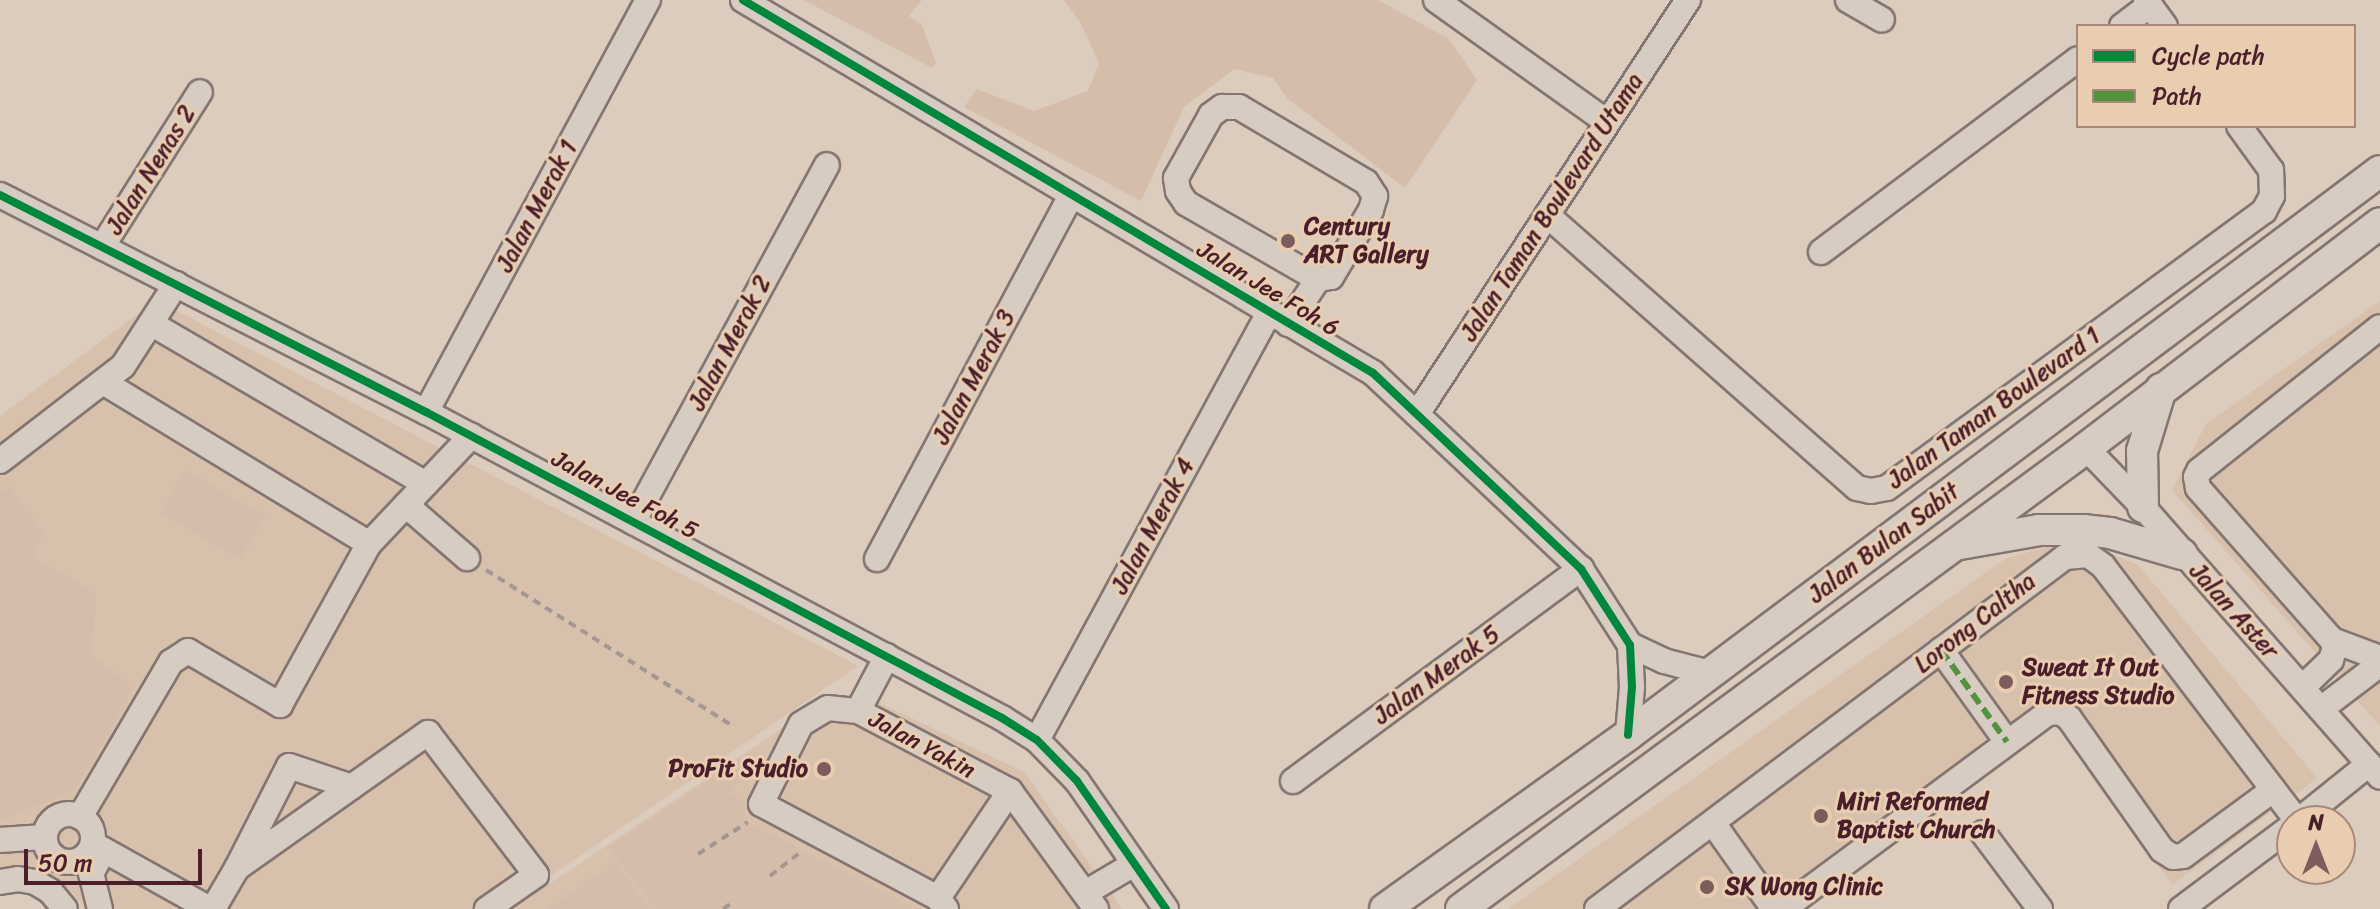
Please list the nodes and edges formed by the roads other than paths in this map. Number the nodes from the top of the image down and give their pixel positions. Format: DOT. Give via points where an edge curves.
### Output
graph roads {
  1 [pos="648,0"];
  2 [pos="743,0"];
  3 [pos="1436,0"];
  4 [pos="1688,0"];
  5 [pos="1848,0"];
  6 [pos="2148,2"];
  7 [pos="1882,20"];
  8 [pos="2124,24"];
  9 [pos="2164,24"];
  10 [pos="2076,61"];
  11 [pos="200,92"];
  12 [pos="1607,122"];
  13 [pos="2240,128"];
  14 [pos="827,165"];
  15 [pos="2380,171"];
  16 [pos="0,195"];
  17 [pos="1071,195"];
  18 [pos="1547,215"];
  19 [pos="2377,229"];
  20 [pos="102,247"];
  21 [pos="1821,252"];
  22 [pos="1318,279"];
  23 [pos="176,284"];
  24 [pos="1278,318"];
  25 [pos="152,324"];
  26 [pos="2380,327"];
  27 [pos="2124,365"];
  28 [pos="103,382"];
  29 [pos="2161,389"];
  30 [pos="426,412"];
  31 [pos="1417,414"];
  32 [pos="471,436"];
  33 [pos="2086,448"];
  34 [pos="0,461"];
  35 [pos="1979,472"];
  36 [pos="426,484"];
  37 [pos="406,505"];
  38 [pos="2143,507"];
  39 [pos="633,522"];
  40 [pos="369,544"];
  41 [pos="1951,546"];
  42 [pos="2182,554"];
  43 [pos="467,558"];
  44 [pos="877,559"];
  45 [pos="1581,569"];
  46 [pos="2332,640"];
  47 [pos="1630,645"];
  48 [pos="1941,650"];
  49 [pos="887,656"];
  50 [pos="2380,661"];
  51 [pos="1710,673"];
  52 [pos="2303,687"];
  53 [pos="2321,709"];
  54 [pos="858,711"];
  55 [pos="1628,735"];
  56 [pos="1037,740"];
  57 [pos="2007,742"];
  58 [pos="2374,770"];
  59 [pos="1293,781"];
  60 [pos="352,787"];
  61 [pos="2273,790"];
  62 [pos="1010,791"];
  63 [pos="2285,805"];
  64 [pos="2321,805"];
  65 [pos="80,817"];
  66 [pos="1713,823"];
  67 [pos="1983,833"];
  68 [pos="44,837"];
  69 [pos="2276,838"];
  70 [pos="0,840"];
  71 [pos="91,857"];
  72 [pos="1134,864"];
  73 [pos="237,868"];
  74 [pos="0,882"];
  75 [pos="1091,901"];
  76 [pos="942,904"];
  77 [pos="1465,908"];
  78 [pos="65,909"];
  79 [pos="100,909"];
  80 [pos="212,909"];
  81 [pos="487,909"];
  82 [pos="1166,909"];
  83 [pos="1385,909"];
  84 [pos="1597,909"];
  85 [pos="1774,909"];
  86 [pos="1783,909"];
  87 [pos="2040,909"];
  88 [pos="2181,909"];
  1 -- 30 [label="street, Jalan Merak 1"];
  2 -- 17 [label="street, Jalan Jee Foh 6"];
  3 -- 12 [label="street"];
  4 -- 12 [label="street, Jalan Taman Boulevard Utama"];
  5 -- 7 [label="street"];
  6 -- 8 [label="street"];
  6 -- 9 [label="street"];
  10 -- 21 [label="street"];
  11 -- 20 [label="street, Jalan Nenas 2"];
  12 -- 18 [label="street, Jalan Taman Boulevard Utama"];
  13 -- 18 [label="street, Jalan Taman Boulevard 1" via="2271,170 2272,196 2264,211 1887,488 1871,491 1857,488"];
  14 -- 39 [label="street, Jalan Merak 2"];
  15 -- 27 [label="main road, Jalan Bulan Sabit"];
  16 -- 20 [label="street, Jalan Jee Foh 5"];
  17 -- 24 [label="street, Jalan Jee Foh 6"];
  17 -- 44 [label="street, Jalan Merak 3"];
  18 -- 31 [label="street, Jalan Taman Boulevard Utama"];
  19 -- 29 [label="main road, Jalan Bulan Sabit"];
  20 -- 23 [label="street, Jalan Jee Foh 5"];
  22 -- 22 [label="street, Jalan Merak 4" via="1186,203 1178,191 1176,178 1211,115 1222,107 1239,107 1366,182 1375,196 1339,268 1331,277"];
  22 -- 24 [label="street, Jalan Merak 4"];
  23 -- 25 [label="street"];
  23 -- 30 [label="street, Jalan Jee Foh 5"];
  24 -- 31 [label="street, Jalan Jee Foh 6" via="1373,373"];
  24 -- 56 [label="street, Jalan Merak 4"];
  25 -- 28 [label="street" via="123,366"];
  25 -- 36 [label="street"];
  26 -- 46 [label="street" via="2196,477 2198,488"];
  27 -- 33 [label="main road"];
  27 -- 35 [label="main road, Jalan Bulan Sabit"];
  28 -- 34 [label="street"];
  28 -- 40 [label="street"];
  29 -- 33 [label="main road, Jalan Bulan Sabit"];
  29 -- 38 [label="main road" via="2142,451"];
  30 -- 32 [label="street, Jalan Jee Foh 5"];
  31 -- 45 [label="street, Jalan Jee Foh 6"];
  32 -- 36 [label="street"];
  32 -- 39 [label="street, Jalan Jee Foh 5"];
  33 -- 35 [label="main road" via="2011,460"];
  33 -- 38 [label="street, Jalan Aster"];
  33 -- 41 [label="main road, Jalan Bulan Sabit"];
  35 -- 51 [label="main road, Jalan Bulan Sabit"];
  36 -- 37 [label="street"];
  37 -- 40 [label="street"];
  37 -- 43 [label="street"];
  38 -- 42 [label="street, Jalan Aster"];
  39 -- 49 [label="street, Jalan Jee Foh 5"];
  40 -- 65 [label="street" via="280,705 188,651 171,662"];
  41 -- 42 [label="main road" via="2039,530 2083,530"];
  41 -- 77 [label="main road, Jalan Bulan Sabit"];
  42 -- 52 [label="street, Jalan Aster"];
  45 -- 47 [label="street, Jalan Jee Foh 6"];
  45 -- 59 [label="street, Jalan Merak 5"];
  46 -- 50 [label="street"];
  46 -- 52 [label="street" via="2331,660"];
  47 -- 51 [label="street"];
  47 -- 55 [label="street"];
  48 -- 57 [label="street"];
  48 -- 61 [label="street, Lorong Caltha" via="2052,564 2088,555 2103,566"];
  48 -- 66 [label="street, Lorong Caltha"];
  49 -- 54 [label="street"];
  49 -- 56 [label="street, Jalan Jee Foh 5"];
  50 -- 53 [label="street"];
  51 -- 55 [label="main road, Jalan Bulan Sabit"];
  52 -- 53 [label="street, Jalan Aster"];
  53 -- 58 [label="street, Jalan Aster"];
  54 -- 62 [label="street, Jalan Yakin"];
  54 -- 76 [label="street, Jalan Yakin" via="828,708 801,724 761,804"];
  55 -- 83 [label="main road, Jalan Bulan Sabit"];
  56 -- 72 [label="street, Jalan Jee Foh 5" via="1077,781"];
  57 -- 61 [label="street" via="2048,713 2069,718 2162,850 2173,857 2183,856"];
  57 -- 86 [label="street"];
  58 -- 64 [label="street"];
  60 -- 73 [label="street"];
  60 -- 73 [label="street" via="289,766"];
  60 -- 81 [label="street" via="428,733 536,875"];
  61 -- 63 [label="street, Lorong Caltha"];
  62 -- 75 [label="street, Jalan Yakin"];
  62 -- 76 [label="street"];
  65 -- 68 [label="street" via="57,817"];
  65 -- 71 [label="street" via="92,828"];
  66 -- 84 [label="street, Lorong Caltha"];
  66 -- 85 [label="street"];
  67 -- 87 [label="street"];
  68 -- 70 [label="street"];
  68 -- 71 [label="street" via="61,862"];
  69 -- 88 [label="street"];
  71 -- 79 [label="street"];
  71 -- 80 [label="street"];
  72 -- 75 [label="street"];
  72 -- 82 [label="street, Jalan Jee Foh 5"];
  73 -- 80 [label="street"];
  74 -- 78 [label="street" via="35,882"];
}
